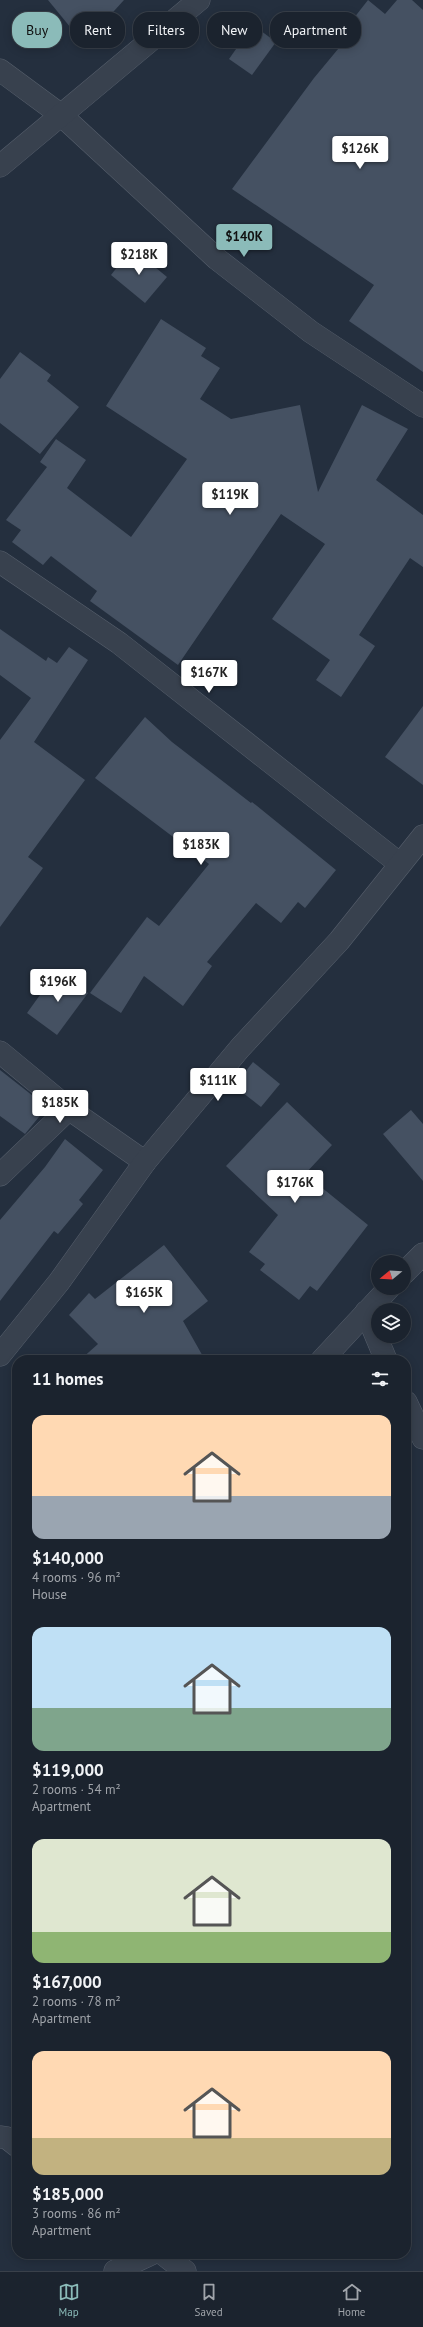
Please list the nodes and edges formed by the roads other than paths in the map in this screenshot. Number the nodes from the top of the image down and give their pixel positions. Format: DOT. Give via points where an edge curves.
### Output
graph roads {
  1 [pos="199,0"];
  2 [pos="0,70"];
  3 [pos="61,115"];
  4 [pos="0,166"];
  5 [pos="423,406"];
  6 [pos="0,562"];
  7 [pos="423,836"];
  8 [pos="400,864"];
  9 [pos="0,1052"];
  10 [pos="69,1109"];
  11 [pos="145,1162"];
  12 [pos="0,1175"];
  13 [pos="423,1254"];
  14 [pos="411,1266"];
  15 [pos="382,1295"];
  16 [pos="366,1312"];
  17 [pos="0,1355"];
  18 [pos="327,1355"];
  19 [pos="384,1355"];
  20 [pos="411,1413"];
  21 [pos="423,1438"];
  22 [pos="0,2137"];
  23 [pos="12,2142"];
  24 [pos="140,2259"];
  25 [pos="169,2259"];
  26 [pos="115,2271"];
  27 [pos="185,2271"];
  1 -- 3 [label="street"];
  2 -- 3 [label="street"];
  3 -- 4 [label="street"];
  3 -- 5 [label="street" via="217,259 311,332"];
  6 -- 8 [label="street" via="119,644"];
  7 -- 8 [label="street"];
  8 -- 11 [label="street" via="339,941 240,1048"];
  9 -- 10 [label="street"];
  10 -- 11 [label="street"];
  10 -- 12 [label="street"];
  11 -- 17 [label="street" via="59,1282"];
  13 -- 14 [label="street"];
  15 -- 16 [label="street"];
  16 -- 18 [label="street"];
  16 -- 19 [label="street"];
  20 -- 21 [label="street"];
  22 -- 23 [label="street"];
  24 -- 26 [label="street"];
  25 -- 27 [label="street"];
}
